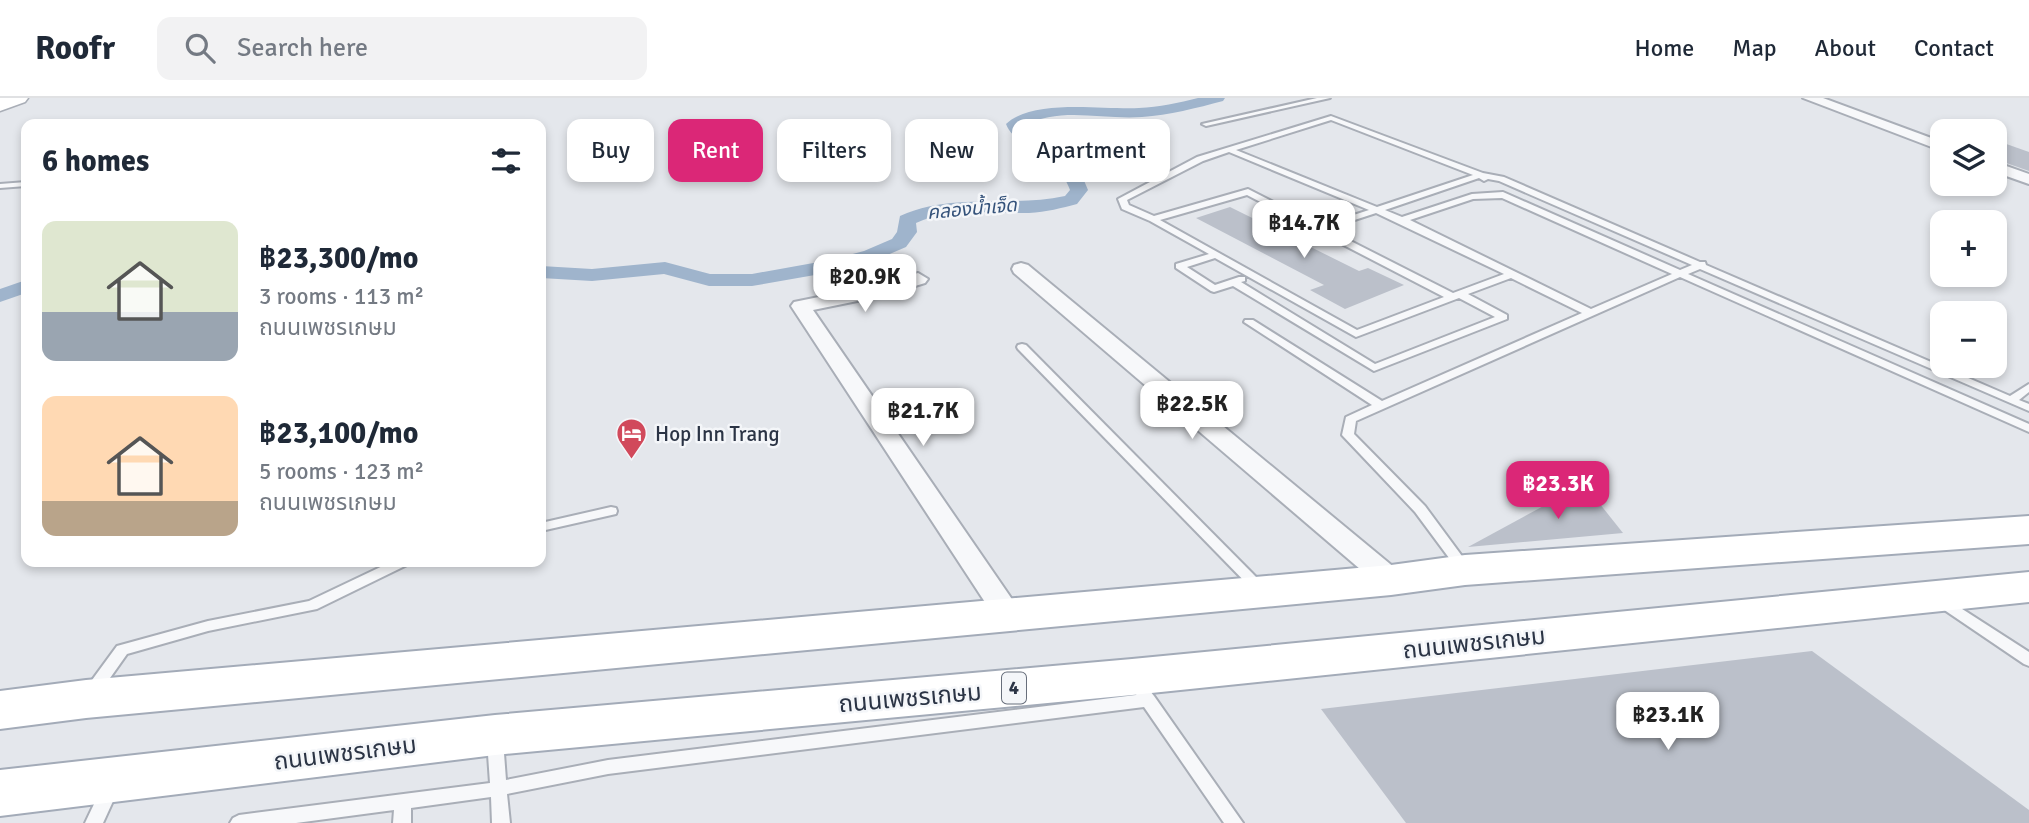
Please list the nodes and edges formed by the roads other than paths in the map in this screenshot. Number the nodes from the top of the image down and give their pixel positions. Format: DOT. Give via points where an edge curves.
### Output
graph roads {
  1 [pos="18,98"];
  2 [pos="1327,98"];
  3 [pos="1810,98"];
  4 [pos="0,105"];
  5 [pos="1317,108"];
  6 [pos="1206,124"];
  7 [pos="1930,143"];
  8 [pos="1227,149"];
  9 [pos="2007,171"];
  10 [pos="1481,175"];
  11 [pos="2029,179"];
  12 [pos="21,184"];
  13 [pos="0,186"];
  14 [pos="1495,195"];
  15 [pos="1377,209"];
  16 [pos="1153,219"];
  17 [pos="1402,220"];
  18 [pos="1319,229"];
  19 [pos="1216,255"];
  20 [pos="1702,264"];
  21 [pos="1021,268"];
  22 [pos="1512,274"];
  23 [pos="1680,274"];
  24 [pos="1252,275"];
  25 [pos="918,279"];
  26 [pos="1234,282"];
  27 [pos="1457,296"];
  28 [pos="1590,313"];
  29 [pos="1249,323"];
  30 [pos="1022,348"];
  31 [pos="2029,387"];
  32 [pos="2011,400"];
  33 [pos="1381,406"];
  34 [pos="2029,408"];
  35 [pos="2029,428"];
  36 [pos="611,511"];
  37 [pos="546,526"];
  38 [pos="2029,530"];
  39 [pos="392,567"];
  40 [pos="1465,570"];
  41 [pos="1391,580"];
  42 [pos="2029,587"];
  43 [pos="1262,591"];
  44 [pos="1936,597"];
  45 [pos="1008,615"];
  46 [pos="2029,660"];
  47 [pos="1140,689"];
  48 [pos="86,699"];
  49 [pos="0,710"];
  50 [pos="495,736"];
  51 [pos="114,780"];
  52 [pos="499,789"];
  53 [pos="0,793"];
  54 [pos="403,803"];
  55 [pos="297,820"];
  56 [pos="94,823"];
  57 [pos="239,823"];
  58 [pos="402,823"];
  59 [pos="501,823"];
  60 [pos="1234,823"];
  1 -- 4 [label="main road"];
  2 -- 5 [label="lane"];
  3 -- 7 [label="street"];
  5 -- 6 [label="lane"];
  5 -- 8 [label="lane"];
  5 -- 10 [label="lane"];
  8 -- 15 [label="lane"];
  8 -- 16 [label="lane" via="1122,199 1125,207"];
  9 -- 11 [label="street"];
  10 -- 14 [label="lane"];
  10 -- 15 [label="lane"];
  10 -- 20 [label="lane" via="1512,182"];
  12 -- 13 [label="lane"];
  14 -- 17 [label="lane" via="1472,197"];
  14 -- 23 [label="lane" via="1517,200"];
  15 -- 17 [label="lane"];
  15 -- 18 [label="lane"];
  16 -- 18 [label="lane" via="1248,192"];
  16 -- 19 [label="lane"];
  17 -- 22 [label="lane"];
  18 -- 27 [label="lane"];
  19 -- 24 [label="lane"];
  19 -- 26 [label="lane" via="1179,267 1214,289"];
  20 -- 23 [label="lane"];
  20 -- 32 [label="lane"];
  21 -- 41 [label="street"];
  22 -- 27 [label="lane"];
  22 -- 28 [label="lane"];
  23 -- 28 [label="lane"];
  23 -- 35 [label="lane"];
  24 -- 26 [label="lane"];
  24 -- 27 [label="lane" via="1356,334"];
  25 -- 45 [label="street" via="801,306"];
  26 -- 27 [label="lane" via="1374,368 1503,317"];
  28 -- 33 [label="lane"];
  29 -- 33 [label="lane"];
  30 -- 43 [label="lane"];
  31 -- 32 [label="lane"];
  32 -- 34 [label="lane"];
  33 -- 40 [label="lane" via="1350,419 1348,435 1420,509"];
  36 -- 37 [label="lane"];
  38 -- 40 [label="main road"];
  39 -- 48 [label="lane" via="312,605 208,626 122,650"];
  40 -- 41 [label="main road"];
  41 -- 43 [label="main road"];
  42 -- 44 [label="main road, ถนนเพชรเกษม / 4"];
  43 -- 45 [label="main road"];
  44 -- 46 [label="lane"];
  44 -- 47 [label="main road, ถนนเพชรเกษม / 4"];
  45 -- 48 [label="main road"];
  47 -- 50 [label="main road, ถนนเพชรเกษม / 4"];
  47 -- 52 [label="lane" via="608,767"];
  47 -- 60 [label="lane"];
  48 -- 49 [label="main road"];
  50 -- 51 [label="main road, ถนนเพชรเกษม / 4"];
  50 -- 52 [label="lane"];
  51 -- 53 [label="main road, ถนนเพชรเกษม / 4"];
  51 -- 56 [label="lane"];
  52 -- 54 [label="lane"];
  52 -- 59 [label="lane"];
  54 -- 55 [label="lane"];
  54 -- 58 [label="lane"];
  55 -- 57 [label="lane"];
}
